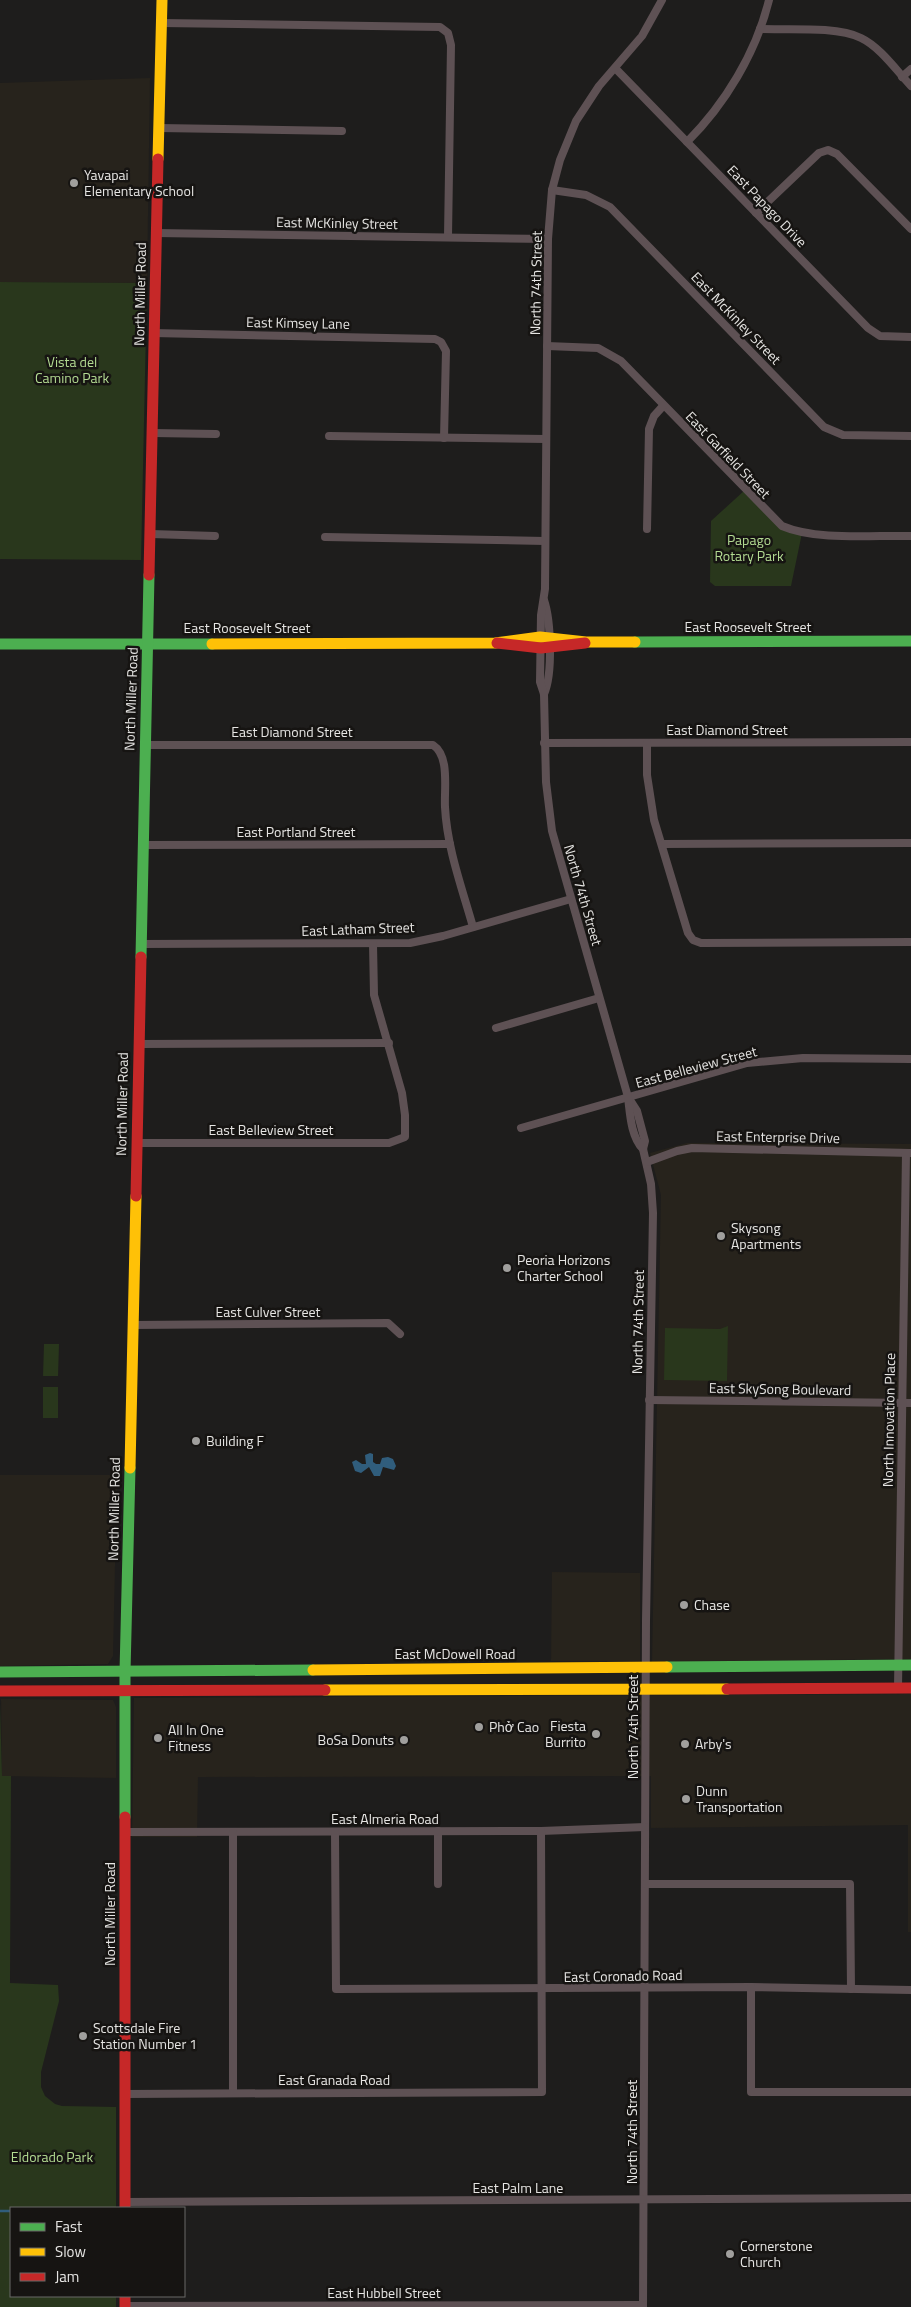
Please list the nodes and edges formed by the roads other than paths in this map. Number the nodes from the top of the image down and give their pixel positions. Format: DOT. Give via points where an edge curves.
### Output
graph roads {
  1 [pos="162,0"];
  2 [pos="662,0"];
  3 [pos="769,0"];
  4 [pos="161,23"];
  5 [pos="760,29"];
  6 [pos="616,69"];
  7 [pos="911,69"];
  8 [pos="902,77"];
  9 [pos="911,86"];
  10 [pos="159,128"];
  11 [pos="342,131"];
  12 [pos="687,142"];
  13 [pos="552,190"];
  14 [pos="756,213"];
  15 [pos="911,230"];
  16 [pos="156,233"];
  17 [pos="448,236"];
  18 [pos="548,239"];
  19 [pos="154,333"];
  20 [pos="911,337"];
  21 [pos="547,346"];
  22 [pos="663,406"];
  23 [pos="153,433"];
  24 [pos="216,434"];
  25 [pos="328,436"];
  26 [pos="911,436"];
  27 [pos="444,438"];
  28 [pos="546,439"];
  29 [pos="647,529"];
  30 [pos="151,534"];
  31 [pos="215,536"];
  32 [pos="911,536"];
  33 [pos="325,537"];
  34 [pos="545,541"];
  35 [pos="911,641"];
  36 [pos="148,643"];
  37 [pos="545,643"];
  38 [pos="0,644"];
  39 [pos="911,742"];
  40 [pos="544,743"];
  41 [pos="647,743"];
  42 [pos="145,745"];
  43 [pos="911,843"];
  44 [pos="450,844"];
  45 [pos="662,844"];
  46 [pos="143,845"];
  47 [pos="571,899"];
  48 [pos="473,927"];
  49 [pos="911,942"];
  50 [pos="140,944"];
  51 [pos="373,944"];
  52 [pos="599,998"];
  53 [pos="496,1028"];
  54 [pos="389,1043"];
  55 [pos="139,1044"];
  56 [pos="911,1059"];
  57 [pos="628,1098"];
  58 [pos="521,1128"];
  59 [pos="137,1143"];
  60 [pos="908,1153"];
  61 [pos="647,1162"];
  62 [pos="133,1325"];
  63 [pos="400,1334"];
  64 [pos="649,1400"];
  65 [pos="902,1403"];
  66 [pos="911,1403"];
  67 [pos="898,1665"];
  68 [pos="911,1665"];
  69 [pos="646,1667"];
  70 [pos="0,1672"];
  71 [pos="126,1672"];
  72 [pos="646,1688"];
  73 [pos="898,1688"];
  74 [pos="911,1688"];
  75 [pos="0,1691"];
  76 [pos="125,1691"];
  77 [pos="645,1827"];
  78 [pos="541,1831"];
  79 [pos="125,1832"];
  80 [pos="335,1832"];
  81 [pos="438,1832"];
  82 [pos="233,1833"];
  83 [pos="438,1884"];
  84 [pos="645,1884"];
  85 [pos="751,1987"];
  86 [pos="645,1988"];
  87 [pos="851,1989"];
  88 [pos="541,1990"];
  89 [pos="911,1990"];
  90 [pos="911,2092"];
  91 [pos="233,2093"];
  92 [pos="125,2094"];
  93 [pos="911,2198"];
  94 [pos="645,2201"];
  95 [pos="125,2205"];
  96 [pos="125,2303"];
  97 [pos="643,2306"];
  1 -- 4 [label="street, North Miller Road"];
  2 -- 6 [label="street, North 74th Street" via="642,36"];
  3 -- 5 [label="street"];
  4 -- 10 [label="street, North Miller Road"];
  4 -- 17 [label="street" via="440,27 448,33 452,45"];
  5 -- 8 [label="street" via="845,32 862,38"];
  5 -- 12 [label="street" via="721,102"];
  6 -- 12 [label="street, East Papago Drive"];
  6 -- 13 [label="street, North 74th Street" via="595,91 576,121"];
  7 -- 8 [label="street"];
  8 -- 9 [label="street"];
  10 -- 11 [label="street"];
  10 -- 16 [label="street, North Miller Road"];
  12 -- 14 [label="street, East Papago Drive"];
  13 -- 18 [label="street, North 74th Street"];
  13 -- 26 [label="street, East McKinley Street" via="586,195 610,207 824,427 843,435"];
  14 -- 15 [label="street" via="819,153 828,150 837,154"];
  14 -- 20 [label="street, East Papago Drive" via="868,328 880,336"];
  16 -- 17 [label="street, East McKinley Street"];
  16 -- 19 [label="street, North Miller Road"];
  17 -- 18 [label="street, East McKinley Street"];
  18 -- 21 [label="street, North 74th Street"];
  19 -- 23 [label="street, North Miller Road"];
  19 -- 27 [label="street, East Kimsey Lane" via="428,337 441,342 446,351"];
  21 -- 22 [label="street, East Garfield Street" via="598,348 610,354 621,361"];
  21 -- 28 [label="street, North 74th Street"];
  22 -- 29 [label="street" via="649,429"];
  22 -- 32 [label="street, East Garfield Street" via="782,526 799,533 817,535"];
  23 -- 24 [label="street"];
  23 -- 30 [label="street, North Miller Road"];
  25 -- 27 [label="street"];
  27 -- 28 [label="street"];
  28 -- 34 [label="street, North 74th Street"];
  30 -- 31 [label="street"];
  30 -- 36 [label="street, North Miller Road"];
  33 -- 34 [label="street"];
  34 -- 37 [label="street, North 74th Street" via="544,600 549,614"];
  35 -- 37 [label="street, East Roosevelt Street" via="586,642 571,646"];
  36 -- 37 [label="street, East Roosevelt Street" via="495,643 512,647"];
  36 -- 38 [label="street, East Roosevelt Street"];
  36 -- 42 [label="street, North Miller Road"];
  37 -- 40 [label="street, North 74th Street" via="540,682 544,694"];
  39 -- 41 [label="street, East Diamond Street"];
  40 -- 41 [label="street, East Diamond Street"];
  40 -- 47 [label="street, North 74th Street" via="552,831"];
  41 -- 45 [label="street" via="649,793"];
  42 -- 44 [label="street, East Diamond Street" via="426,744 439,749 443,760"];
  42 -- 46 [label="street, North Miller Road"];
  43 -- 45 [label="street"];
  44 -- 46 [label="street, East Portland Street"];
  44 -- 48 [label="street"];
  45 -- 49 [label="street" via="688,933 693,940"];
  46 -- 50 [label="street, North Miller Road"];
  47 -- 48 [label="street, East Latham Street"];
  47 -- 52 [label="street, North 74th Street"];
  48 -- 51 [label="street, East Latham Street" via="410,942"];
  50 -- 51 [label="street, East Latham Street"];
  50 -- 55 [label="street, North Miller Road"];
  51 -- 54 [label="street" via="374,995"];
  52 -- 53 [label="street"];
  52 -- 57 [label="street, North 74th Street"];
  54 -- 55 [label="street"];
  54 -- 59 [label="street, East Belleview Street" via="406,1115 405,1137 389,1143"];
  55 -- 59 [label="street, North Miller Road"];
  56 -- 57 [label="street, East Belleview Street" via="803,1058 747,1063"];
  57 -- 58 [label="street, East Belleview Street"];
  57 -- 61 [label="street, North 74th Street" via="639,1118"];
  59 -- 62 [label="street, North Miller Road"];
  60 -- 61 [label="street, East Enterprise Drive" via="692,1148"];
  60 -- 65 [label="street, North Innovation Place"];
  61 -- 64 [label="street, North 74th Street" via="652,1213"];
  62 -- 63 [label="street, East Culver Street" via="388,1323"];
  62 -- 71 [label="street, North Miller Road"];
  64 -- 65 [label="street, East SkySong Boulevard"];
  64 -- 69 [label="street, North 74th Street"];
  65 -- 66 [label="street, East SkySong Boulevard"];
  65 -- 67 [label="street, North Innovation Place"];
  67 -- 68 [label="street, East McDowell Road"];
  67 -- 69 [label="street, East McDowell Road"];
  67 -- 73 [label="street, North Innovation Place"];
  69 -- 71 [label="street, East McDowell Road"];
  69 -- 72 [label="street, North 74th Street"];
  70 -- 71 [label="street, East McDowell Road"];
  71 -- 76 [label="street, North Miller Road"];
  72 -- 73 [label="street"];
  72 -- 76 [label="street"];
  72 -- 77 [label="street, North 74th Street"];
  73 -- 74 [label="street"];
  75 -- 76 [label="street"];
  76 -- 79 [label="street, North Miller Road"];
  77 -- 78 [label="street, East Almeria Road"];
  77 -- 84 [label="street, North 74th Street"];
  78 -- 81 [label="street, East Almeria Road"];
  78 -- 88 [label="street"];
  79 -- 82 [label="street, East Almeria Road"];
  79 -- 92 [label="street, North Miller Road"];
  80 -- 81 [label="street, East Almeria Road"];
  80 -- 82 [label="street, East Almeria Road"];
  80 -- 88 [label="street, East Coronado Road" via="336,1989"];
  81 -- 83 [label="street"];
  82 -- 91 [label="street"];
  84 -- 86 [label="street, North 74th Street"];
  84 -- 87 [label="street" via="850,1884"];
  85 -- 86 [label="street, East Coronado Road"];
  85 -- 87 [label="street, East Coronado Road"];
  85 -- 90 [label="street" via="751,2092"];
  86 -- 88 [label="street, East Coronado Road"];
  86 -- 94 [label="street, North 74th Street"];
  87 -- 89 [label="street, East Coronado Road"];
  88 -- 91 [label="street, East Granada Road" via="542,2092"];
  91 -- 92 [label="street, East Granada Road"];
  92 -- 95 [label="street, North Miller Road"];
  93 -- 94 [label="street, East Palm Lane"];
  94 -- 95 [label="street, East Palm Lane"];
  94 -- 97 [label="street, North 74th Street"];
  96 -- 97 [label="street, East Hubbell Street"];
}
